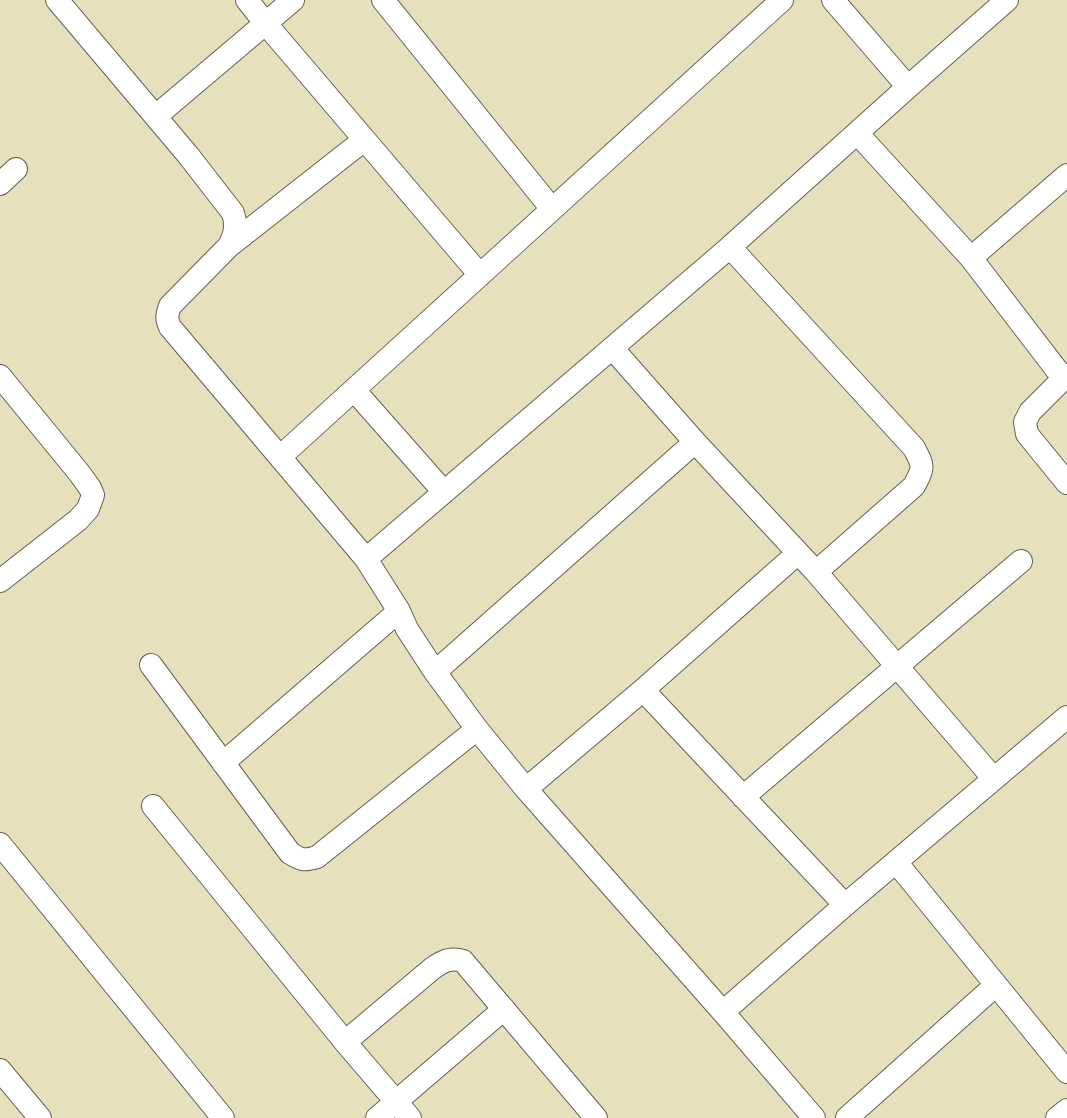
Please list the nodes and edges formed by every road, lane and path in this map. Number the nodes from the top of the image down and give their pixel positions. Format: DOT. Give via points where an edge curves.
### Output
graph roads {
  1 [pos="57,0"];
  2 [pos="247,0"];
  3 [pos="293,0"];
  4 [pos="383,0"];
  5 [pos="782,0"];
  6 [pos="833,0"];
  7 [pos="1007,0"];
  8 [pos="266,24"];
  9 [pos="908,87"];
  10 [pos="156,116"];
  11 [pos="857,133"];
  12 [pos="364,140"];
  13 [pos="1067,175"];
  14 [pos="552,209"];
  15 [pos="229,246"];
  16 [pos="730,247"];
  17 [pos="971,258"];
  18 [pos="480,275"];
  19 [pos="613,349"];
  20 [pos="0,376"];
  21 [pos="1065,376"];
  22 [pos="354,390"];
  23 [pos="694,442"];
  24 [pos="280,457"];
  25 [pos="1067,483"];
  26 [pos="444,492"];
  27 [pos="798,553"];
  28 [pos="366,559"];
  29 [pos="1021,561"];
  30 [pos="816,572"];
  31 [pos="0,581"];
  32 [pos="399,612"];
  33 [pos="151,665"];
  34 [pos="897,666"];
  35 [pos="435,672"];
  36 [pos="643,690"];
  37 [pos="1067,717"];
  38 [pos="477,729"];
  39 [pos="223,763"];
  40 [pos="994,779"];
  41 [pos="526,789"];
  42 [pos="743,796"];
  43 [pos="153,806"];
  44 [pos="0,844"];
  45 [pos="896,862"];
  46 [pos="845,905"];
  47 [pos="996,985"];
  48 [pos="504,1009"];
  49 [pos="723,1012"];
  50 [pos="345,1042"];
  51 [pos="0,1070"];
  52 [pos="1067,1072"];
  53 [pos="403,1110"];
  54 [pos="1067,1110"];
  55 [pos="40,1118"];
  56 [pos="223,1118"];
  57 [pos="377,1118"];
  58 [pos="596,1118"];
  59 [pos="814,1118"];
  60 [pos="847,1118"];
  61 [pos="1057,1118"];
  1 -- 10 [label="street"];
  2 -- 8 [label="street"];
  3 -- 8 [label="street"];
  4 -- 14 [label="street"];
  5 -- 14 [label="street"];
  6 -- 9 [label="street"];
  7 -- 9 [label="street"];
  8 -- 10 [label="street"];
  8 -- 12 [label="street"];
  9 -- 11 [label="street"];
  10 -- 15 [label="street" via="232,213 236,227 235,236"];
  11 -- 16 [label="street"];
  11 -- 17 [label="street"];
  12 -- 15 [label="street"];
  12 -- 18 [label="street"];
  13 -- 17 [label="street"];
  14 -- 18 [label="street"];
  15 -- 24 [label="street" via="170,306 167,321"];
  16 -- 19 [label="street"];
  16 -- 30 [label="street" via="914,448 920,461 922,471 914,486"];
  17 -- 21 [label="street"];
  18 -- 22 [label="street"];
  19 -- 23 [label="street"];
  19 -- 26 [label="street"];
  20 -- 31 [label="street" via="80,474 93,495 88,509 78,520"];
  21 -- 25 [label="street" via="1030,412 1025,422 1027,434"];
  22 -- 24 [label="street"];
  22 -- 26 [label="street"];
  23 -- 27 [label="street"];
  23 -- 35 [label="street"];
  24 -- 28 [label="street"];
  26 -- 28 [label="street"];
  27 -- 30 [label="street"];
  27 -- 36 [label="street"];
  28 -- 32 [label="street"];
  29 -- 34 [label="street"];
  30 -- 34 [label="street"];
  32 -- 35 [label="street"];
  32 -- 39 [label="street"];
  33 -- 39 [label="street"];
  34 -- 40 [label="street"];
  34 -- 42 [label="street"];
  35 -- 38 [label="street"];
  36 -- 41 [label="street"];
  36 -- 42 [label="street"];
  37 -- 40 [label="street"];
  38 -- 39 [label="street" via="317,857 308,860 300,860 290,853"];
  38 -- 41 [label="street"];
  40 -- 45 [label="street"];
  41 -- 49 [label="street"];
  42 -- 46 [label="street"];
  43 -- 50 [label="street"];
  44 -- 56 [label="street"];
  45 -- 46 [label="street"];
  45 -- 47 [label="street"];
  46 -- 49 [label="street"];
  47 -- 52 [label="street"];
  47 -- 60 [label="street"];
  48 -- 50 [label="street" via="463,960 454,958 442,961"];
  48 -- 53 [label="street"];
  48 -- 58 [label="street"];
  49 -- 59 [label="street"];
  50 -- 53 [label="street"];
  51 -- 55 [label="street"];
  53 -- 57 [label="street"];
  54 -- 61 [label="street"];
}
